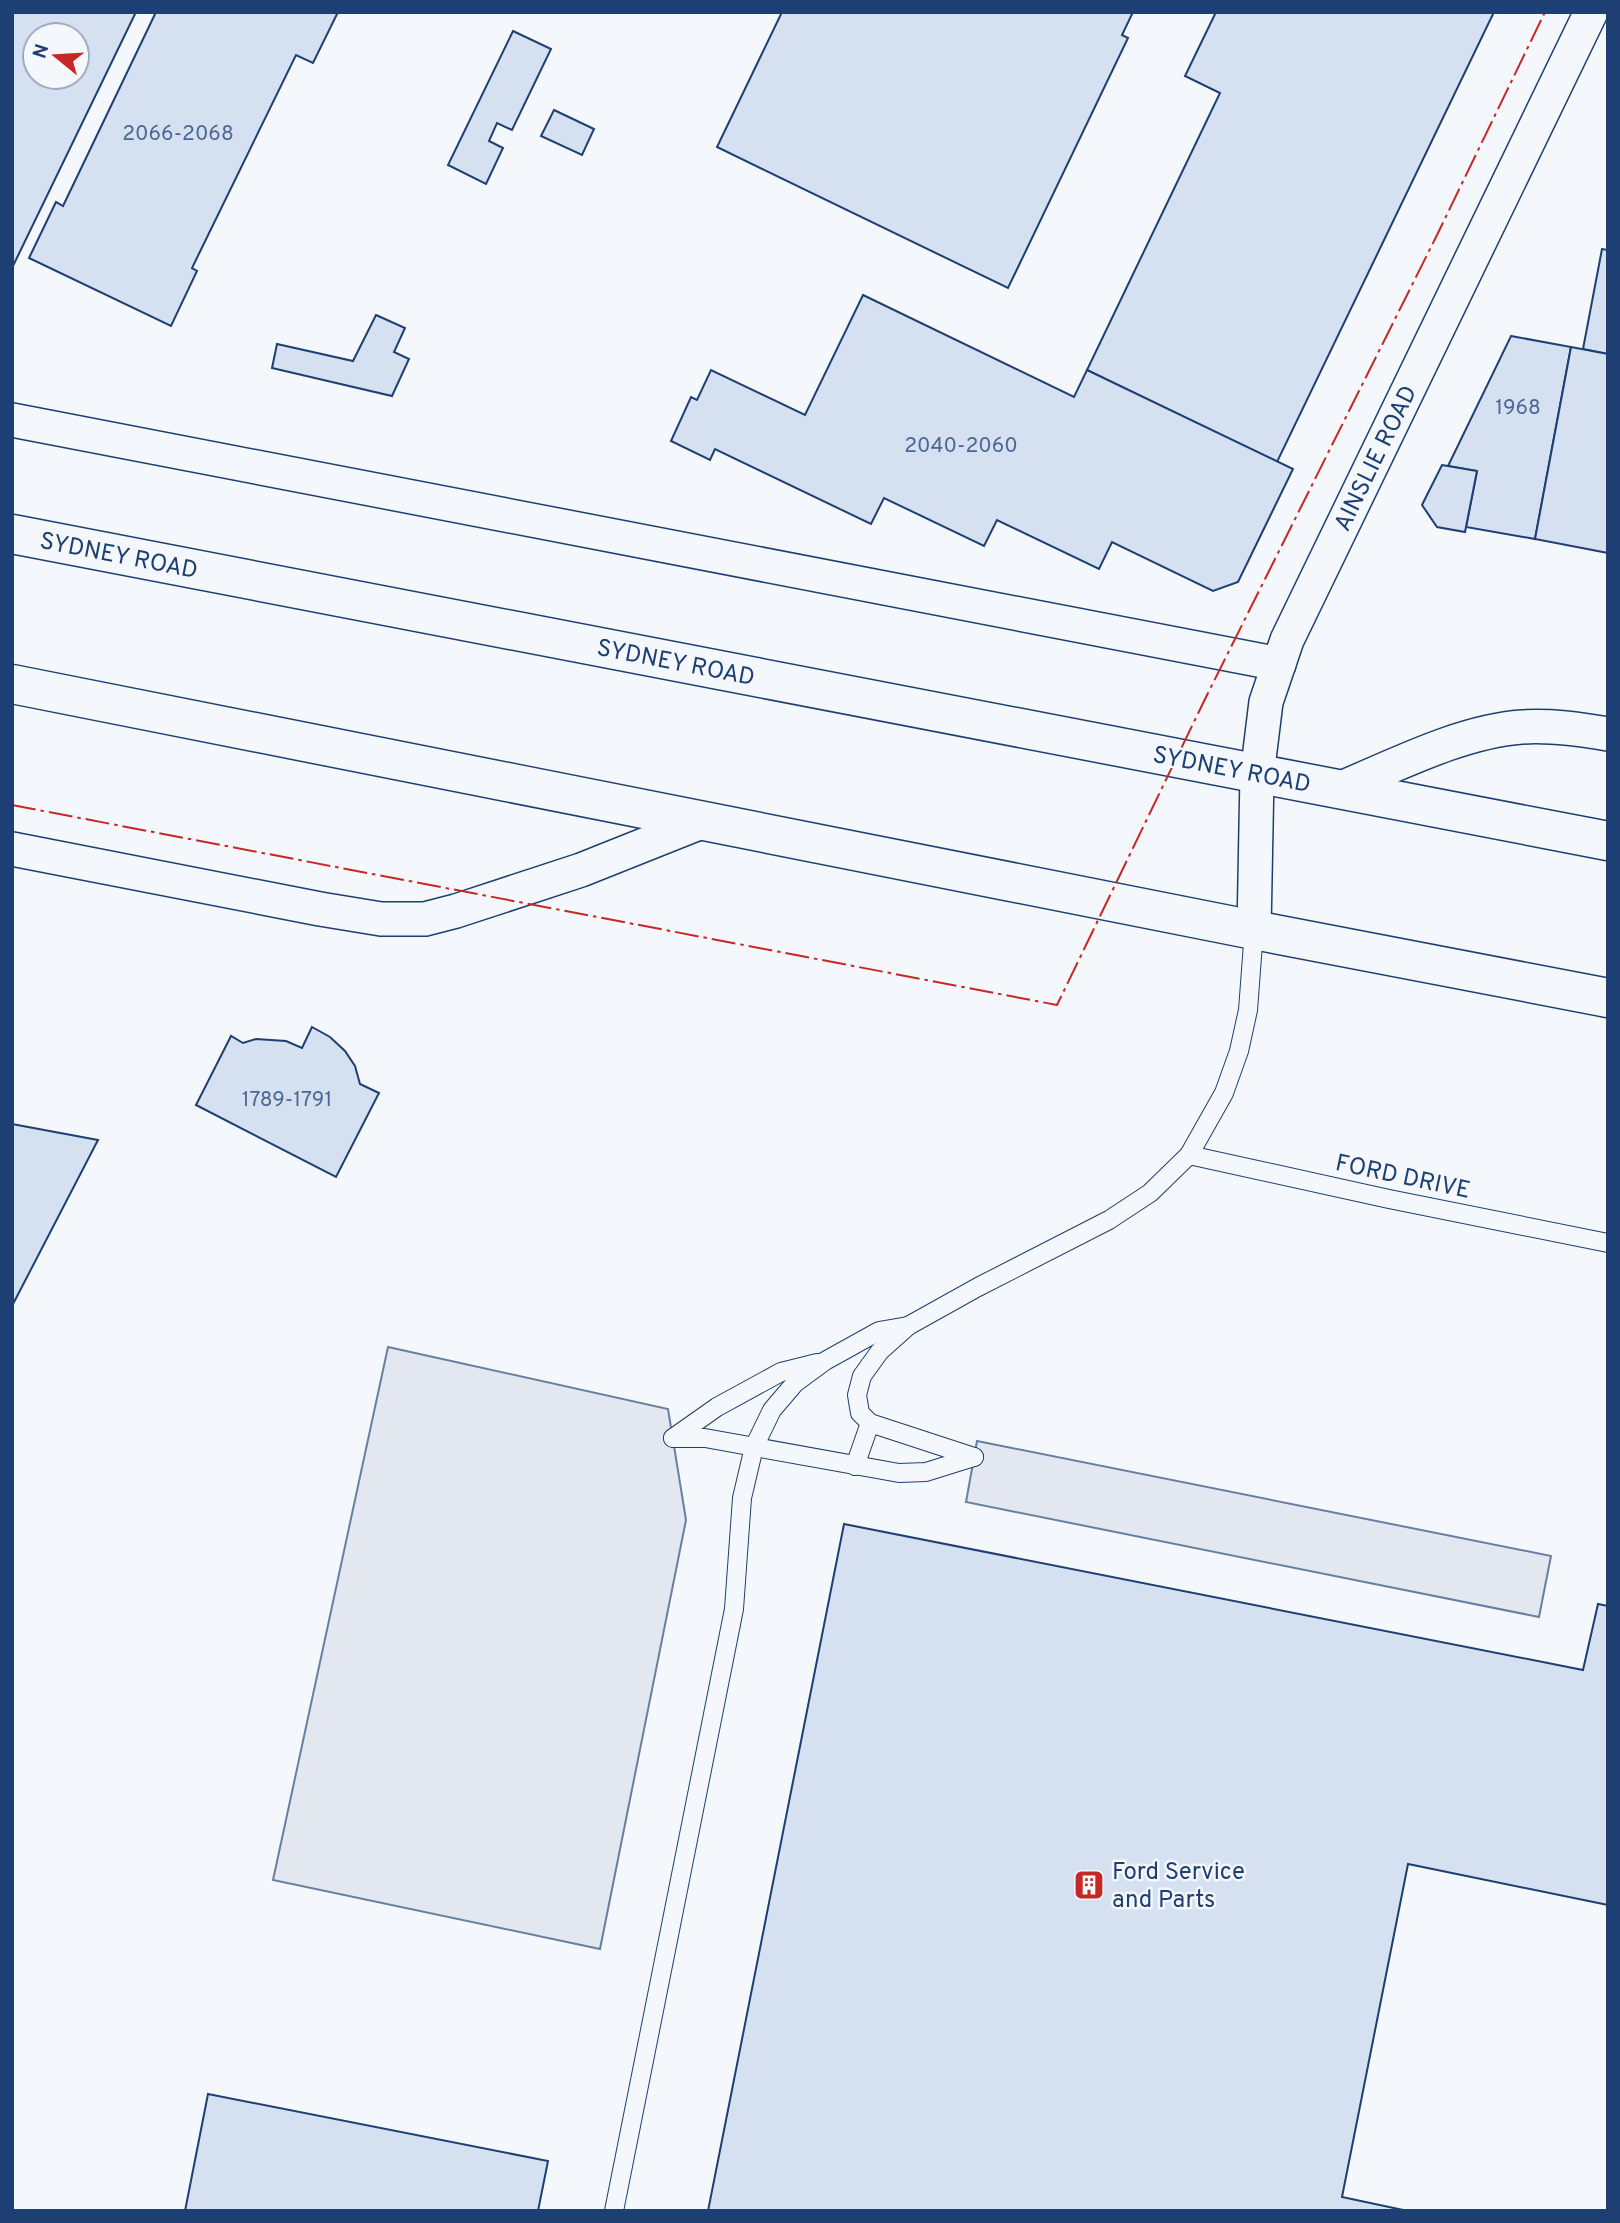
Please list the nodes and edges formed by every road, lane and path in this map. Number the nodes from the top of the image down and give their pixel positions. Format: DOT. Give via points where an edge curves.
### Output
graph roads {
  1 [pos="1591,12"];
  2 [pos="12,420"];
  3 [pos="12,534"];
  4 [pos="1279,664"];
  5 [pos="12,684"];
  6 [pos="1608,734"];
  7 [pos="1257,775"];
  8 [pos="1339,789"];
  9 [pos="704,821"];
  10 [pos="1608,841"];
  11 [pos="12,849"];
  12 [pos="1254,930"];
  13 [pos="1608,998"];
  14 [pos="1189,1155"];
  15 [pos="1608,1242"];
  16 [pos="908,1326"];
  17 [pos="825,1361"];
  18 [pos="870,1423"];
  19 [pos="754,1447"];
  20 [pos="855,1466"];
  21 [pos="614,2211"];
  1 -- 4 [label="street, AINSLIE ROAD"];
  2 -- 4 [label="street"];
  3 -- 7 [label="highway, SYDNEY ROAD"];
  4 -- 7 [label="street, AINSLIE ROAD" via="1266,702"];
  5 -- 9 [label="highway"];
  6 -- 8 [label="street, SYDNEY ROAD" via="1571,727 1521,727 1480,734"];
  7 -- 8 [label="highway, SYDNEY ROAD"];
  7 -- 12 [label="street, AINSLIE ROAD"];
  8 -- 10 [label="highway, SYDNEY ROAD"];
  9 -- 11 [label="street" via="581,870 425,919 381,919 320,909"];
  9 -- 12 [label="highway"];
  12 -- 13 [label="highway"];
  12 -- 14 [label="lane" via="1248,1010 1239,1051 1224,1093"];
  14 -- 15 [label="lane, FORD DRIVE"];
  14 -- 16 [label="lane" via="1150,1193 1109,1220"];
  16 -- 17 [label="lane" via="879,1331"];
  16 -- 18 [label="lane" via="880,1350 862,1376 857,1395 860,1413"];
  17 -- 19 [label="lane" via="795,1383 772,1410"];
  17 -- 19 [label="lane" via="781,1372 717,1407 673,1438 705,1438"];
  18 -- 20 [label="lane"];
  18 -- 20 [label="lane" via="974,1457 926,1472"];
  19 -- 20 [label="lane"];
  19 -- 21 [label="lane" via="742,1498 734,1609"];
}
